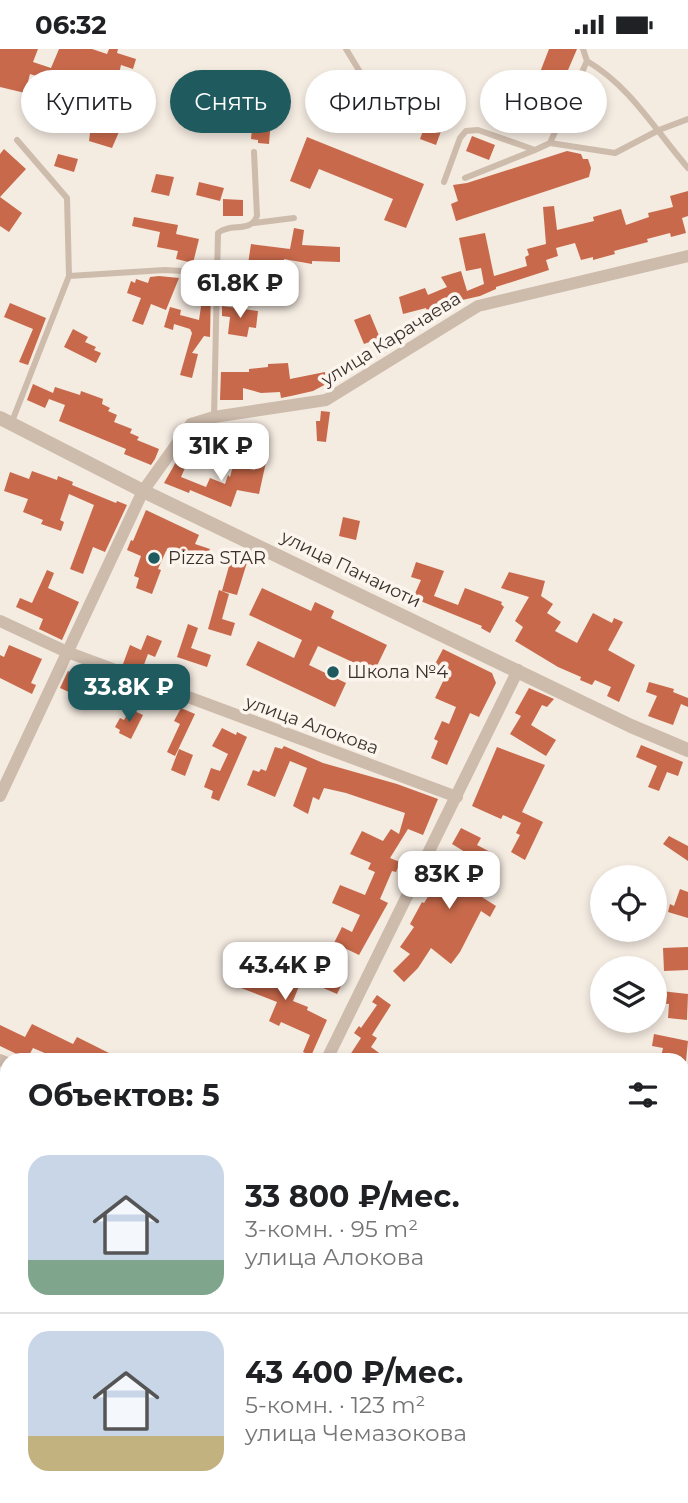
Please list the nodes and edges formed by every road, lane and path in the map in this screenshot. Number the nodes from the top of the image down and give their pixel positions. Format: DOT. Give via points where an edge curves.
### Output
graph roads {
  1 [pos="346,49"];
  2 [pos="583,49"];
  3 [pos="587,61"];
  4 [pos="359,70"];
  5 [pos="688,119"];
  6 [pos="659,129"];
  7 [pos="18,140"];
  8 [pos="550,143"];
  9 [pos="535,150"];
  10 [pos="254,152"];
  11 [pos="688,168"];
  12 [pos="466,178"];
  13 [pos="444,182"];
  14 [pos="294,218"];
  15 [pos="254,223"];
  16 [pos="688,256"];
  17 [pos="217,273"];
  18 [pos="69,276"];
  19 [pos="214,417"];
  20 [pos="6,421"];
  21 [pos="143,491"];
  22 [pos="0,621"];
  23 [pos="67,652"];
  24 [pos="518,670"];
  25 [pos="688,750"];
  26 [pos="0,796"];
  27 [pos="457,797"];
  28 [pos="330,1053"];
  1 -- 4 [label="lane"];
  2 -- 3 [label="lane"];
  3 -- 6 [label="lane" via="630,94"];
  3 -- 8 [label="lane"];
  5 -- 6 [label="lane"];
  6 -- 8 [label="lane" via="615,153"];
  6 -- 11 [label="lane"];
  7 -- 18 [label="lane" via="67,198"];
  8 -- 9 [label="lane"];
  9 -- 12 [label="lane"];
  9 -- 13 [label="lane" via="478,130 466,131"];
  10 -- 15 [label="lane"];
  14 -- 15 [label="lane"];
  15 -- 17 [label="lane" via="218,233"];
  16 -- 19 [label="street, улица Карачаева" via="478,306 326,400"];
  17 -- 18 [label="lane" via="165,270"];
  17 -- 19 [label="lane"];
  18 -- 20 [label="lane"];
  19 -- 21 [label="street, улица Карачаева" via="191,424"];
  20 -- 21 [label="street, улица Панаиоти"];
  21 -- 23 [label="street, улица Карачаева"];
  21 -- 24 [label="street, улица Панаиоти"];
  22 -- 23 [label="street, улица Алокова"];
  23 -- 26 [label="street, улица Карачаева"];
  23 -- 27 [label="street, улица Алокова"];
  24 -- 25 [label="street, улица Панаиоти"];
  24 -- 27 [label="street"];
  27 -- 28 [label="street"];
}
